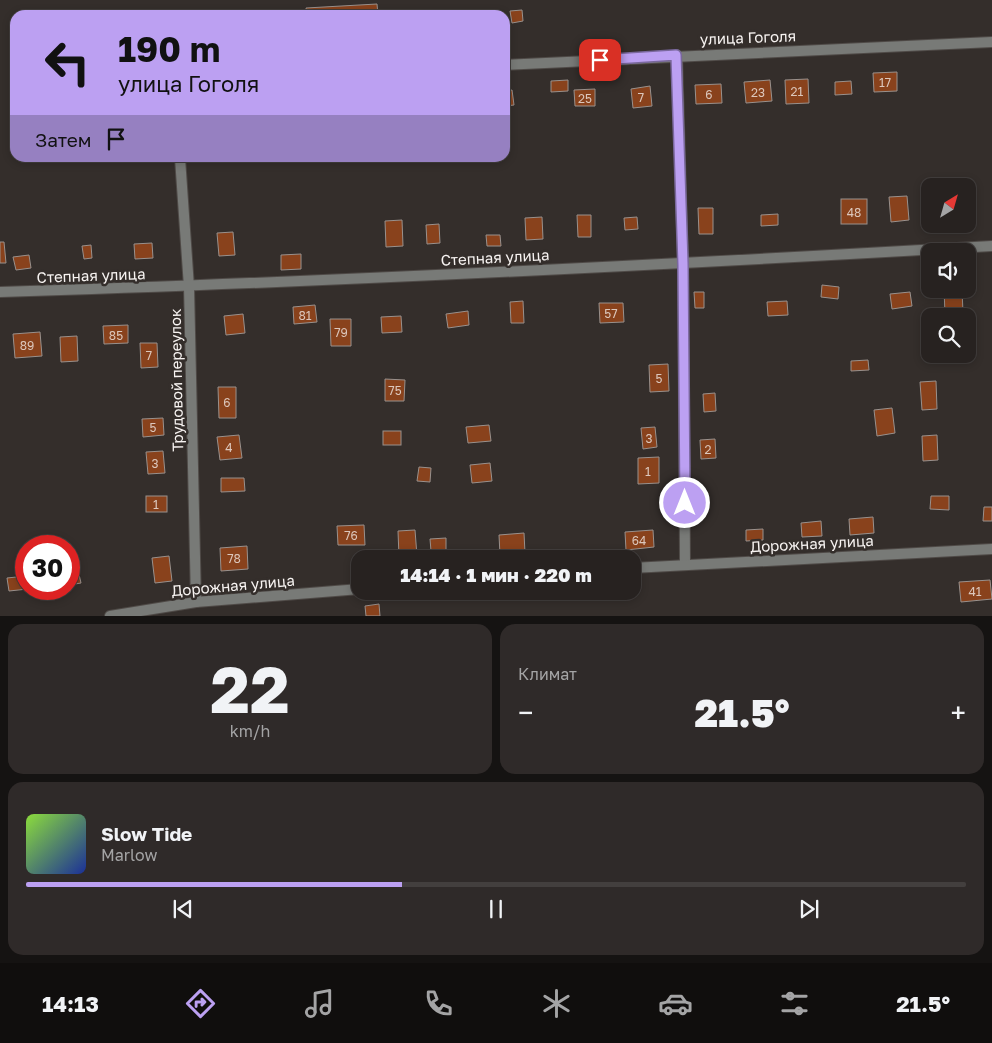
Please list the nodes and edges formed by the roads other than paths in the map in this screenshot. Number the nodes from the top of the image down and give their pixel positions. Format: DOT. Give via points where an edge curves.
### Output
graph roads {
  1 [pos="992,42"];
  2 [pos="676,55"];
  3 [pos="510,65"];
  4 [pos="180,162"];
  5 [pos="992,246"];
  6 [pos="683,264"];
  7 [pos="189,287"];
  8 [pos="0,292"];
  9 [pos="992,549"];
  10 [pos="685,563"];
  11 [pos="641,567"];
  12 [pos="351,590"];
  13 [pos="196,602"];
  14 [pos="110,616"];
  1 -- 2 [label="street, улица Гоголя"];
  2 -- 3 [label="street, улица Гоголя"];
  2 -- 6 [label="street"];
  4 -- 7 [label="street, Трудовой переулок"];
  5 -- 6 [label="street, Степная улица"];
  6 -- 7 [label="street, Степная улица"];
  6 -- 10 [label="street"];
  7 -- 8 [label="street, Степная улица"];
  7 -- 13 [label="street, Трудовой переулок"];
  9 -- 10 [label="street, Дорожная улица"];
  10 -- 11 [label="street, Дорожная улица"];
  12 -- 13 [label="street, Дорожная улица"];
  13 -- 14 [label="street, Дорожная улица"];
}
